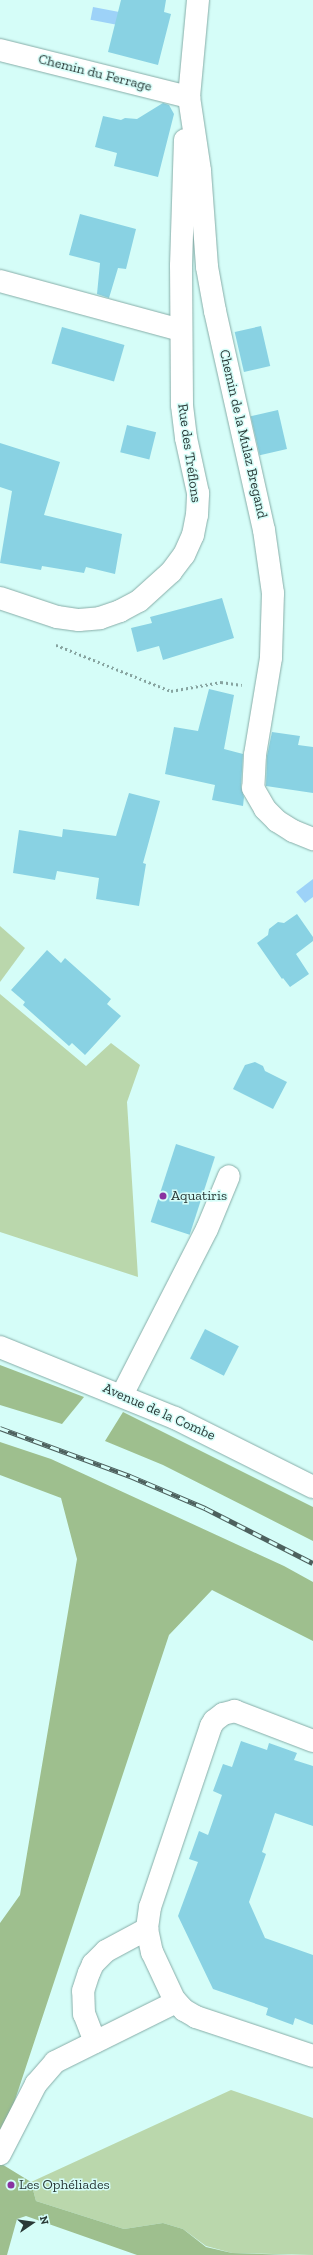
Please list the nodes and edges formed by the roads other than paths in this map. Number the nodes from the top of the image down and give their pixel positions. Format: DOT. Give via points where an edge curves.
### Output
graph roads {
  1 [pos="198,0"];
  2 [pos="0,50"];
  3 [pos="189,97"];
  4 [pos="0,281"];
  5 [pos="180,330"];
  6 [pos="0,598"];
  7 [pos="313,839"];
  8 [pos="229,1176"];
  9 [pos="0,1347"];
  10 [pos="122,1395"];
  11 [pos="313,1487"];
  12 [pos="313,1741"];
  13 [pos="148,1929"];
  14 [pos="176,2002"];
  15 [pos="95,2042"];
  16 [pos="313,2056"];
  17 [pos="0,2154"];
  1 -- 3 [label="street, Chemin de la Mulaz Bregand"];
  2 -- 3 [label="street, Chemin du Ferrage"];
  3 -- 5 [label="street, Rue des Tréflons" via="185,144"];
  3 -- 7 [label="street, Chemin de la Mulaz Bregand" via="200,171 207,267 270,562 273,625 267,689 255,755 254,788 265,809 277,821"];
  4 -- 5 [label="street"];
  5 -- 6 [label="street, Rue des Tréflons" via="183,421 198,493 193,535 184,555 171,572 139,601 100,618 78,620 57,617"];
  8 -- 10 [label="street" via="208,1229"];
  9 -- 10 [label="street, Avenue de la Combe"];
  10 -- 11 [label="street, Avenue de la Combe" via="224,1441"];
  12 -- 13 [label="street" via="235,1711 223,1714 214,1721 150,1907"];
  13 -- 14 [label="street" via="152,1952"];
  13 -- 15 [label="street" via="99,1956 85,1981 83,2002 87,2024"];
  14 -- 15 [label="street"];
  14 -- 16 [label="street" via="196,2017"];
  15 -- 17 [label="street" via="56,2062 41,2076"];
}
